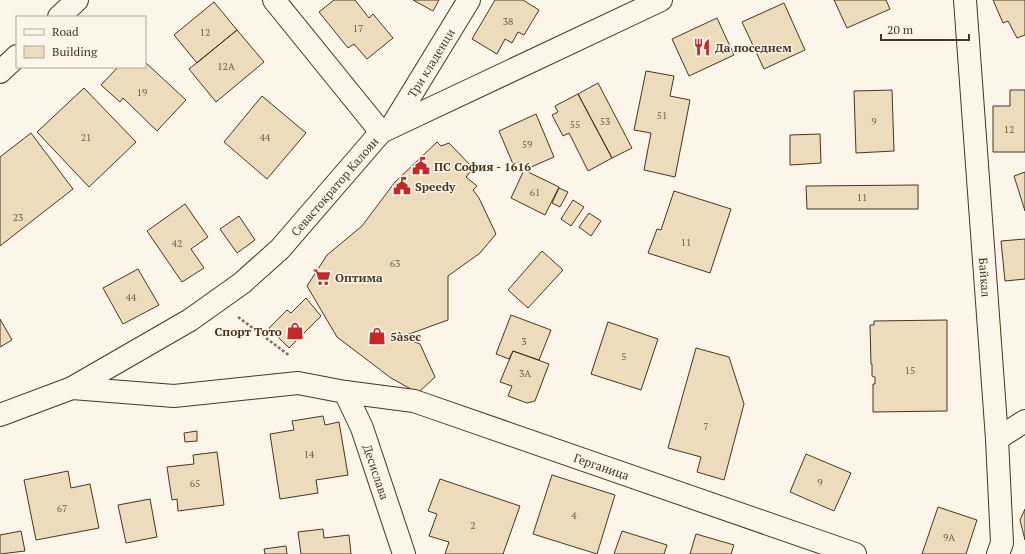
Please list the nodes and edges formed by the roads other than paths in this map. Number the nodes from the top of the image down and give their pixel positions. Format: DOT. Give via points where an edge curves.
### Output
graph roads {
  1 [pos="77,0"];
  2 [pos="274,0"];
  3 [pos="469,0"];
  4 [pos="661,0"];
  5 [pos="965,0"];
  6 [pos="60,16"];
  7 [pos="16,57"];
  8 [pos="0,72"];
  9 [pos="386,129"];
  10 [pos="72,388"];
  11 [pos="345,392"];
  12 [pos="0,415"];
  13 [pos="1025,421"];
  14 [pos="997,440"];
  15 [pos="404,554"];
  16 [pos="855,554"];
  17 [pos="998,554"];
  1 -- 6 [label="street"];
  2 -- 9 [label="street"];
  3 -- 9 [label="street, Три кладенци"];
  4 -- 9 [label="street, Севастократор Калоян"];
  5 -- 14 [label="street, Байкал"];
  7 -- 8 [label="street"];
  9 -- 10 [label="street, Севастократор Калоян" via="280,248 242,283 190,320"];
  10 -- 11 [label="street, Севастократор Калоян" via="174,396 298,383"];
  10 -- 12 [label="street, Севастократор Калоян"];
  11 -- 15 [label="street, Десислава" via="362,428"];
  11 -- 16 [label="street, Герганица" via="414,401"];
  13 -- 14 [label="street"];
  14 -- 17 [label="street, Байкал" via="1002,543"];
}
